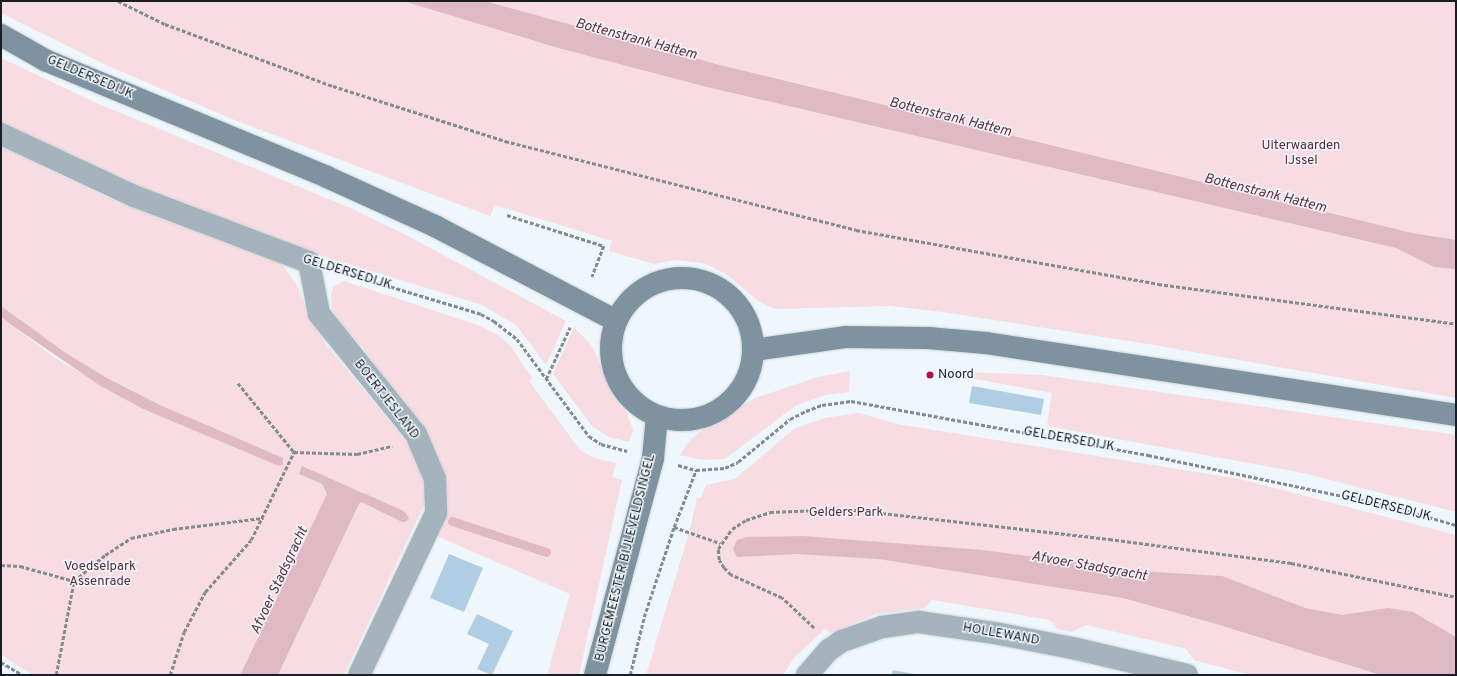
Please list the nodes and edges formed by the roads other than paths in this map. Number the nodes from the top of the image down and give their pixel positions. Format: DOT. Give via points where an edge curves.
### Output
graph roads {
  1 [pos="1,35"];
  2 [pos="1,134"];
  3 [pos="309,262"];
  4 [pos="615,320"];
  5 [pos="753,350"];
  6 [pos="1456,415"];
  7 [pos="657,416"];
  8 [pos="819,661"];
  9 [pos="359,675"];
  10 [pos="596,675"];
  11 [pos="1187,675"];
  1 -- 4 [label="main road, GELDERSEDIJK" via="45,60 327,177 435,226"];
  2 -- 3 [label="street, GELDERSEDIJK" via="134,196"];
  3 -- 9 [label="street, BOERTJESLAND" via="318,314 416,434 435,479 436,513"];
  4 -- 5 [label="main road" via="631,297 655,281 683,276 711,282 734,299 749,322"];
  4 -- 7 [label="main road" via="609,349 616,377 632,401"];
  5 -- 6 [label="main road" via="845,337 928,338 979,342"];
  5 -- 7 [label="main road" via="745,383 735,397 722,408 707,416 691,420"];
  7 -- 10 [label="main road, BURGEMEESTER BIJLEVELDSINGEL" via="653,458"];
  8 -- 11 [label="street, HOLLEWAND" via="859,634 882,627 919,622 1077,649"];
}
